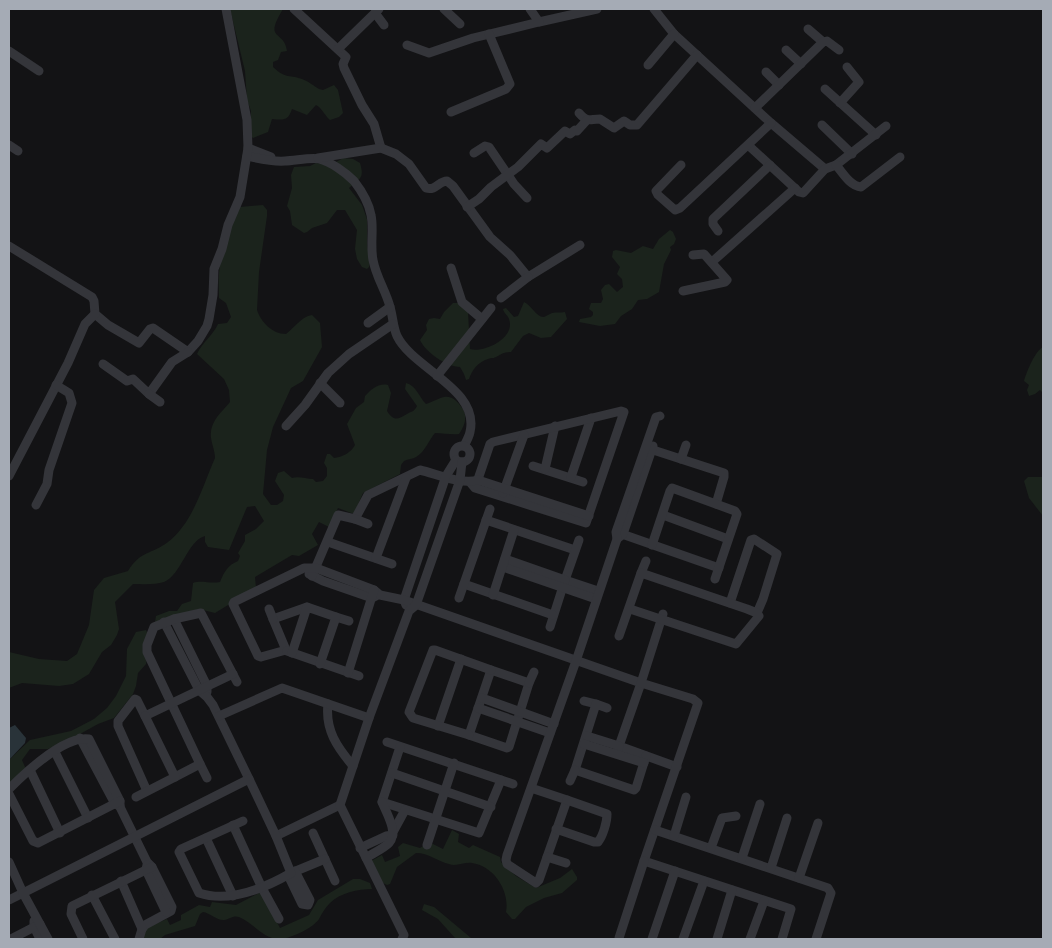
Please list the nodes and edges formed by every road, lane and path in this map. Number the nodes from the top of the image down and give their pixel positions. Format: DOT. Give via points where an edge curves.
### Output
graph roads {
  1 [pos="226,9"];
  2 [pos="294,9"];
  3 [pos="444,9"];
  4 [pos="530,9"];
  5 [pos="597,9"];
  6 [pos="654,9"];
  7 [pos="377,11"];
  8 [pos="571,11"];
  9 [pos="539,22"];
  10 [pos="460,24"];
  11 [pos="384,25"];
  12 [pos="808,29"];
  13 [pos="489,34"];
  14 [pos="674,34"];
  15 [pos="823,42"];
  16 [pos="407,45"];
  17 [pos="338,49"];
  18 [pos="786,50"];
  19 [pos="839,50"];
  20 [pos="9,51"];
  21 [pos="697,55"];
  22 [pos="801,64"];
  23 [pos="648,65"];
  24 [pos="847,68"];
  25 [pos="39,71"];
  26 [pos="766,72"];
  27 [pos="779,85"];
  28 [pos="825,89"];
  29 [pos="840,103"];
  30 [pos="755,108"];
  31 [pos="451,112"];
  32 [pos="578,113"];
  33 [pos="587,120"];
  34 [pos="771,123"];
  35 [pos="822,124"];
  36 [pos="886,126"];
  37 [pos="876,135"];
  38 [pos="9,145"];
  39 [pos="748,145"];
  40 [pos="381,148"];
  41 [pos="18,151"];
  42 [pos="252,153"];
  43 [pos="474,153"];
  44 [pos="852,154"];
  45 [pos="900,157"];
  46 [pos="317,158"];
  47 [pos="682,165"];
  48 [pos="770,165"];
  49 [pos="836,166"];
  50 [pos="825,169"];
  51 [pos="508,174"];
  52 [pos="794,188"];
  53 [pos="527,198"];
  54 [pos="467,207"];
  55 [pos="718,231"];
  56 [pos="580,245"];
  57 [pos="9,246"];
  58 [pos="693,255"];
  59 [pos="712,262"];
  60 [pos="451,268"];
  61 [pos="528,277"];
  62 [pos="683,290"];
  63 [pos="501,298"];
  64 [pos="390,307"];
  65 [pos="491,308"];
  66 [pos="95,314"];
  67 [pos="482,319"];
  68 [pos="368,324"];
  69 [pos="393,324"];
  70 [pos="188,352"];
  71 [pos="103,364"];
  72 [pos="438,376"];
  73 [pos="320,383"];
  74 [pos="56,385"];
  75 [pos="149,394"];
  76 [pos="160,402"];
  77 [pos="340,403"];
  78 [pos="592,418"];
  79 [pos="286,426"];
  80 [pos="555,426"];
  81 [pos="524,435"];
  82 [pos="686,445"];
  83 [pos="681,459"];
  84 [pos="459,461"];
  85 [pos="533,466"];
  86 [pos="545,469"];
  87 [pos="9,476"];
  88 [pos="446,476"];
  89 [pos="571,477"];
  90 [pos="406,478"];
  91 [pos="460,480"];
  92 [pos="583,482"];
  93 [pos="474,483"];
  94 [pos="503,492"];
  95 [pos="716,504"];
  96 [pos="36,505"];
  97 [pos="490,509"];
  98 [pos="663,515"];
  99 [pos="355,518"];
  100 [pos="486,520"];
  101 [pos="368,524"];
  102 [pos="514,530"];
  103 [pos="619,535"];
  104 [pos="728,539"];
  105 [pos="579,540"];
  106 [pos="328,542"];
  107 [pos="652,545"];
  108 [pos="575,550"];
  109 [pos="376,558"];
  110 [pos="646,561"];
  111 [pos="504,563"];
  112 [pos="392,564"];
  113 [pos="719,568"];
  114 [pos="314,572"];
  115 [pos="641,573"];
  116 [pos="715,579"];
  117 [pos="464,584"];
  118 [pos="564,584"];
  119 [pos="375,594"];
  120 [pos="494,595"];
  121 [pos="597,595"];
  122 [pos="459,598"];
  123 [pos="404,600"];
  124 [pos="730,603"];
  125 [pos="416,605"];
  126 [pos="630,606"];
  127 [pos="306,607"];
  128 [pos="269,609"];
  129 [pos="409,612"];
  130 [pos="757,613"];
  131 [pos="553,615"];
  132 [pos="336,617"];
  133 [pos="662,617"];
  134 [pos="174,619"];
  135 [pos="273,619"];
  136 [pos="349,621"];
  137 [pos="164,622"];
  138 [pos="550,627"];
  139 [pos="619,636"];
  140 [pos="289,652"];
  141 [pos="460,660"];
  142 [pos="576,661"];
  143 [pos="320,664"];
  144 [pos="491,670"];
  145 [pos="534,672"];
  146 [pos="348,673"];
  147 [pos="359,676"];
  148 [pos="529,683"];
  149 [pos="641,683"];
  150 [pos="203,688"];
  151 [pos="482,698"];
  152 [pos="584,701"];
  153 [pos="173,703"];
  154 [pos="328,704"];
  155 [pos="596,704"];
  156 [pos="478,708"];
  157 [pos="607,708"];
  158 [pos="520,712"];
  159 [pos="145,716"];
  160 [pos="219,716"];
  161 [pos="369,718"];
  162 [pos="517,721"];
  163 [pos="554,724"];
  164 [pos="438,726"];
  165 [pos="550,733"];
  166 [pos="469,735"];
  167 [pos="585,740"];
  168 [pos="387,742"];
  169 [pos="400,747"];
  170 [pos="618,750"];
  171 [pos="54,752"];
  172 [pos="645,760"];
  173 [pos="454,763"];
  174 [pos="200,764"];
  175 [pos="353,766"];
  176 [pos="677,766"];
  177 [pos="30,770"];
  178 [pos="575,770"];
  179 [pos="392,773"];
  180 [pos="175,777"];
  181 [pos="207,778"];
  182 [pos="249,779"];
  183 [pos="501,780"];
  184 [pos="570,781"];
  185 [pos="513,784"];
  186 [pos="530,788"];
  187 [pos="9,790"];
  188 [pos="147,791"];
  189 [pos="445,792"];
  190 [pos="9,794"];
  191 [pos="686,796"];
  192 [pos="136,797"];
  193 [pos="567,800"];
  194 [pos="382,802"];
  195 [pos="118,804"];
  196 [pos="760,804"];
  197 [pos="340,805"];
  198 [pos="491,807"];
  199 [pos="405,810"];
  200 [pos="736,816"];
  201 [pos="88,818"];
  202 [pos="787,818"];
  203 [pos="436,820"];
  204 [pos="243,821"];
  205 [pos="818,823"];
  206 [pos="233,825"];
  207 [pos="556,828"];
  208 [pos="655,830"];
  209 [pos="60,833"];
  210 [pos="313,833"];
  211 [pos="393,834"];
  212 [pos="276,836"];
  213 [pos="674,836"];
  214 [pos="135,837"];
  215 [pos="206,838"];
  216 [pos="427,845"];
  217 [pos="360,848"];
  218 [pos="711,848"];
  219 [pos="547,857"];
  220 [pos="366,858"];
  221 [pos="742,858"];
  222 [pos="325,859"];
  223 [pos="644,861"];
  224 [pos="9,862"];
  225 [pos="566,863"];
  226 [pos="148,866"];
  227 [pos="771,868"];
  228 [pos="675,871"];
  229 [pos="291,873"];
  230 [pos="799,878"];
  231 [pos="121,881"];
  232 [pos="335,881"];
  233 [pos="704,881"];
  234 [pos="262,888"];
  235 [pos="732,890"];
  236 [pos="23,893"];
  237 [pos="92,895"];
  238 [pos="233,896"];
  239 [pos="9,900"];
  240 [pos="764,900"];
  241 [pos="279,919"];
  242 [pos="37,925"];
  243 [pos="142,929"];
  244 [pos="619,938"];
  245 [pos="11,939"];
  246 [pos="40,939"];
  247 [pos="48,939"];
  248 [pos="83,939"];
  249 [pos="115,939"];
  250 [pos="139,939"];
  251 [pos="402,939"];
  252 [pos="652,939"];
  253 [pos="683,939"];
  254 [pos="717,939"];
  255 [pos="750,939"];
  256 [pos="782,939"];
  257 [pos="818,939"];
  1 -- 42 [label="street"];
  2 -- 17 [label="street"];
  3 -- 10 [label="street"];
  4 -- 9 [label="street"];
  5 -- 8 [label="street"];
  6 -- 14 [label="street"];
  7 -- 11 [label="street"];
  7 -- 17 [label="street"];
  8 -- 9 [label="street"];
  9 -- 13 [label="street"];
  12 -- 15 [label="street"];
  13 -- 16 [label="street" via="429,53"];
  13 -- 31 [label="street" via="510,84 506,89"];
  14 -- 21 [label="street"];
  14 -- 23 [label="street"];
  15 -- 19 [label="street" via="827,41"];
  15 -- 22 [label="street"];
  17 -- 40 [label="street" via="346,57 344,68 374,124"];
  18 -- 22 [label="street"];
  20 -- 25 [label="street"];
  21 -- 30 [label="street"];
  21 -- 33 [label="street" via="637,125 624,121 611,128 600,119"];
  22 -- 27 [label="street"];
  24 -- 29 [label="street" via="860,82"];
  26 -- 27 [label="street"];
  27 -- 30 [label="street"];
  28 -- 29 [label="street"];
  29 -- 37 [label="street"];
  30 -- 34 [label="street"];
  32 -- 33 [label="street"];
  33 -- 51 [label="street" via="577,131 570,134 565,131 547,148 541,144"];
  34 -- 39 [label="street"];
  34 -- 50 [label="street"];
  35 -- 44 [label="street"];
  36 -- 37 [label="street"];
  37 -- 44 [label="street"];
  38 -- 41 [label="street"];
  39 -- 47 [label="street" via="675,210 656,191"];
  39 -- 48 [label="street"];
  40 -- 46 [label="street"];
  40 -- 54 [label="street" via="409,164 426,188 435,188 447,181"];
  42 -- 46 [label="street" via="278,161"];
  42 -- 70 [label="street" via="214,269 207,326"];
  43 -- 51 [label="street" via="484,146 489,147"];
  44 -- 49 [label="street"];
  45 -- 49 [label="street" via="862,187 857,187"];
  46 -- 64 [label="street" via="354,181 363,195 372,216 370,245 373,262"];
  48 -- 52 [label="street"];
  48 -- 55 [label="street" via="713,220"];
  49 -- 50 [label="street"];
  50 -- 52 [label="street" via="803,193"];
  51 -- 53 [label="street"];
  51 -- 54 [label="street"];
  52 -- 59 [label="street"];
  54 -- 61 [label="street" via="490,238"];
  56 -- 61 [label="street"];
  57 -- 66 [label="street" via="92,297"];
  58 -- 59 [label="street" via="702,254"];
  59 -- 62 [label="street" via="726,282"];
  60 -- 67 [label="street" via="462,302"];
  61 -- 63 [label="street"];
  64 -- 68 [label="street"];
  64 -- 69 [label="street"];
  65 -- 67 [label="street"];
  66 -- 70 [label="street" via="140,343 152,328"];
  66 -- 74 [label="street" via="85,324"];
  67 -- 72 [label="street"];
  69 -- 72 [label="street" via="402,345"];
  69 -- 73 [label="street" via="349,354"];
  70 -- 75 [label="street" via="172,362"];
  71 -- 75 [label="street" via="127,381 134,380"];
  72 -- 84 [label="street" via="455,390 471,417 470,432 464,446 468,448 469,457 466,461"];
  73 -- 77 [label="street"];
  73 -- 79 [label="street"];
  74 -- 87 [label="street"];
  74 -- 96 [label="street" via="69,393 72,403 47,484"];
  75 -- 76 [label="street"];
  78 -- 80 [label="street"];
  78 -- 89 [label="street"];
  78 -- 94 [label="street" via="624,412 586,523"];
  80 -- 81 [label="street"];
  80 -- 86 [label="street"];
  81 -- 93 [label="street" via="491,443"];
  81 -- 94 [label="street"];
  82 -- 83 [label="street"];
  83 -- 95 [label="street" via="724,473"];
  83 -- 103 [label="street" via="649,449"];
  84 -- 88 [label="street"];
  84 -- 91 [label="street"];
  85 -- 86 [label="street"];
  86 -- 89 [label="street"];
  88 -- 90 [label="street" via="420,470"];
  88 -- 91 [label="street"];
  88 -- 123 [label="street"];
  89 -- 92 [label="street"];
  90 -- 99 [label="street" via="368,495"];
  90 -- 109 [label="street"];
  91 -- 93 [label="street"];
  91 -- 125 [label="street"];
  93 -- 94 [label="street"];
  95 -- 98 [label="street" via="674,488 670,491"];
  95 -- 104 [label="street" via="736,513"];
  97 -- 100 [label="street"];
  98 -- 104 [label="street"];
  98 -- 107 [label="street"];
  99 -- 101 [label="street"];
  99 -- 106 [label="street" via="338,514"];
  100 -- 102 [label="street"];
  100 -- 117 [label="street"];
  102 -- 108 [label="street"];
  102 -- 111 [label="street"];
  103 -- 107 [label="street"];
  103 -- 121 [label="street"];
  104 -- 113 [label="street"];
  105 -- 108 [label="street"];
  106 -- 109 [label="street"];
  106 -- 114 [label="street"];
  107 -- 113 [label="street"];
  108 -- 118 [label="street"];
  109 -- 112 [label="street"];
  110 -- 115 [label="street"];
  111 -- 118 [label="street"];
  111 -- 120 [label="street"];
  113 -- 116 [label="street"];
  114 -- 119 [label="street"];
  114 -- 140 [label="street" via="304,568 234,604 258,657"];
  115 -- 124 [label="street"];
  115 -- 126 [label="street"];
  117 -- 120 [label="street"];
  117 -- 122 [label="street"];
  118 -- 121 [label="street"];
  118 -- 131 [label="street"];
  119 -- 123 [label="street"];
  119 -- 146 [label="street"];
  120 -- 131 [label="street"];
  121 -- 142 [label="street"];
  123 -- 125 [label="street"];
  123 -- 129 [label="street"];
  124 -- 130 [label="street"];
  124 -- 130 [label="street" via="754,539 777,554"];
  125 -- 129 [label="street"];
  125 -- 142 [label="street"];
  126 -- 133 [label="street"];
  126 -- 139 [label="street"];
  127 -- 132 [label="street"];
  127 -- 135 [label="street"];
  127 -- 140 [label="street"];
  128 -- 135 [label="street"];
  129 -- 161 [label="street"];
  130 -- 133 [label="street" via="758,618 736,644"];
  131 -- 138 [label="street"];
  132 -- 136 [label="street"];
  132 -- 143 [label="street"];
  133 -- 149 [label="street"];
  134 -- 137 [label="street"];
  134 -- 150 [label="street"];
  134 -- 150 [label="street" via="200,612 235,678"];
  135 -- 140 [label="street"];
  137 -- 150 [label="street"];
  137 -- 153 [label="street" via="154,626 146,648"];
  140 -- 143 [label="street"];
  141 -- 144 [label="street"];
  141 -- 164 [label="street"];
  141 -- 164 [label="street" via="433,650 409,712 413,718"];
  142 -- 149 [label="street"];
  142 -- 163 [label="street"];
  143 -- 146 [label="street"];
  144 -- 148 [label="street"];
  144 -- 151 [label="street"];
  145 -- 148 [label="street"];
  146 -- 147 [label="street"];
  148 -- 158 [label="street"];
  149 -- 170 [label="street"];
  149 -- 176 [label="street" via="698,703"];
  150 -- 153 [label="street"];
  150 -- 160 [label="street"];
  151 -- 156 [label="street"];
  151 -- 158 [label="street"];
  152 -- 155 [label="street"];
  153 -- 159 [label="street"];
  153 -- 174 [label="street"];
  154 -- 160 [label="street" via="282,688"];
  154 -- 161 [label="street"];
  154 -- 175 [label="street" via="326,718 331,734"];
  155 -- 157 [label="street"];
  155 -- 167 [label="street"];
  156 -- 162 [label="street"];
  156 -- 166 [label="street"];
  158 -- 162 [label="street"];
  158 -- 163 [label="street"];
  159 -- 180 [label="street"];
  159 -- 188 [label="street" via="135,699 117,723"];
  160 -- 182 [label="street"];
  161 -- 175 [label="street"];
  162 -- 165 [label="street"];
  162 -- 166 [label="street" via="507,748"];
  163 -- 165 [label="street"];
  164 -- 166 [label="street"];
  165 -- 186 [label="street"];
  167 -- 170 [label="street"];
  167 -- 178 [label="street"];
  168 -- 169 [label="street"];
  169 -- 173 [label="street"];
  169 -- 179 [label="street"];
  170 -- 172 [label="street"];
  171 -- 177 [label="street"];
  171 -- 195 [label="street" via="80,738"];
  171 -- 201 [label="street"];
  172 -- 176 [label="street"];
  172 -- 178 [label="street" via="634,790"];
  173 -- 183 [label="street"];
  173 -- 189 [label="street"];
  174 -- 180 [label="street"];
  174 -- 181 [label="street"];
  175 -- 197 [label="street"];
  176 -- 208 [label="street"];
  177 -- 187 [label="street"];
  177 -- 209 [label="street"];
  178 -- 184 [label="street"];
  179 -- 189 [label="street"];
  179 -- 194 [label="street"];
  180 -- 188 [label="street"];
  182 -- 212 [label="street"];
  182 -- 214 [label="street"];
  183 -- 185 [label="street"];
  183 -- 198 [label="street"];
  186 -- 193 [label="street"];
  186 -- 219 [label="street" via="506,862 536,883"];
  188 -- 192 [label="street"];
  189 -- 198 [label="street"];
  189 -- 203 [label="street"];
  190 -- 209 [label="street" via="35,842"];
  191 -- 213 [label="street"];
  193 -- 207 [label="street"];
  193 -- 207 [label="street" via="607,814 601,839 594,842"];
  194 -- 199 [label="street"];
  194 -- 211 [label="street"];
  195 -- 201 [label="street"];
  195 -- 214 [label="street"];
  196 -- 221 [label="street"];
  197 -- 212 [label="street"];
  197 -- 217 [label="street"];
  198 -- 203 [label="street" via="478,834"];
  199 -- 203 [label="street"];
  199 -- 211 [label="street"];
  200 -- 218 [label="street" via="722,818"];
  201 -- 209 [label="street"];
  202 -- 227 [label="street"];
  203 -- 216 [label="street"];
  204 -- 206 [label="street"];
  205 -- 230 [label="street"];
  206 -- 215 [label="street"];
  206 -- 234 [label="street"];
  207 -- 219 [label="street"];
  208 -- 213 [label="street"];
  208 -- 223 [label="street"];
  210 -- 222 [label="street"];
  211 -- 217 [label="street"];
  211 -- 220 [label="street" via="390,843"];
  212 -- 229 [label="street"];
  213 -- 218 [label="street"];
  214 -- 226 [label="street"];
  214 -- 236 [label="street"];
  215 -- 238 [label="street"];
  215 -- 238 [label="street" via="181,849 179,854 199,893"];
  217 -- 220 [label="street"];
  218 -- 221 [label="street"];
  219 -- 225 [label="street"];
  220 -- 251 [label="street" via="404,935"];
  221 -- 227 [label="street"];
  222 -- 229 [label="street"];
  222 -- 232 [label="street"];
  223 -- 228 [label="street"];
  223 -- 244 [label="street"];
  224 -- 236 [label="street"];
  226 -- 231 [label="street"];
  226 -- 243 [label="street" via="172,907 171,911"];
  227 -- 230 [label="street"];
  228 -- 233 [label="street"];
  228 -- 252 [label="street"];
  229 -- 234 [label="street"];
  230 -- 257 [label="street" via="830,890"];
  231 -- 237 [label="street"];
  231 -- 243 [label="street"];
  233 -- 235 [label="street"];
  233 -- 253 [label="street"];
  234 -- 238 [label="street"];
  234 -- 241 [label="street"];
  235 -- 240 [label="street"];
  235 -- 254 [label="street"];
  236 -- 239 [label="street"];
  236 -- 242 [label="street"];
  237 -- 248 [label="street" via="70,908"];
  237 -- 249 [label="street"];
  240 -- 255 [label="street"];
  240 -- 256 [label="street" via="791,909"];
  242 -- 245 [label="street"];
  242 -- 246 [label="street"];
  242 -- 247 [label="street"];
  243 -- 250 [label="street"];
}
